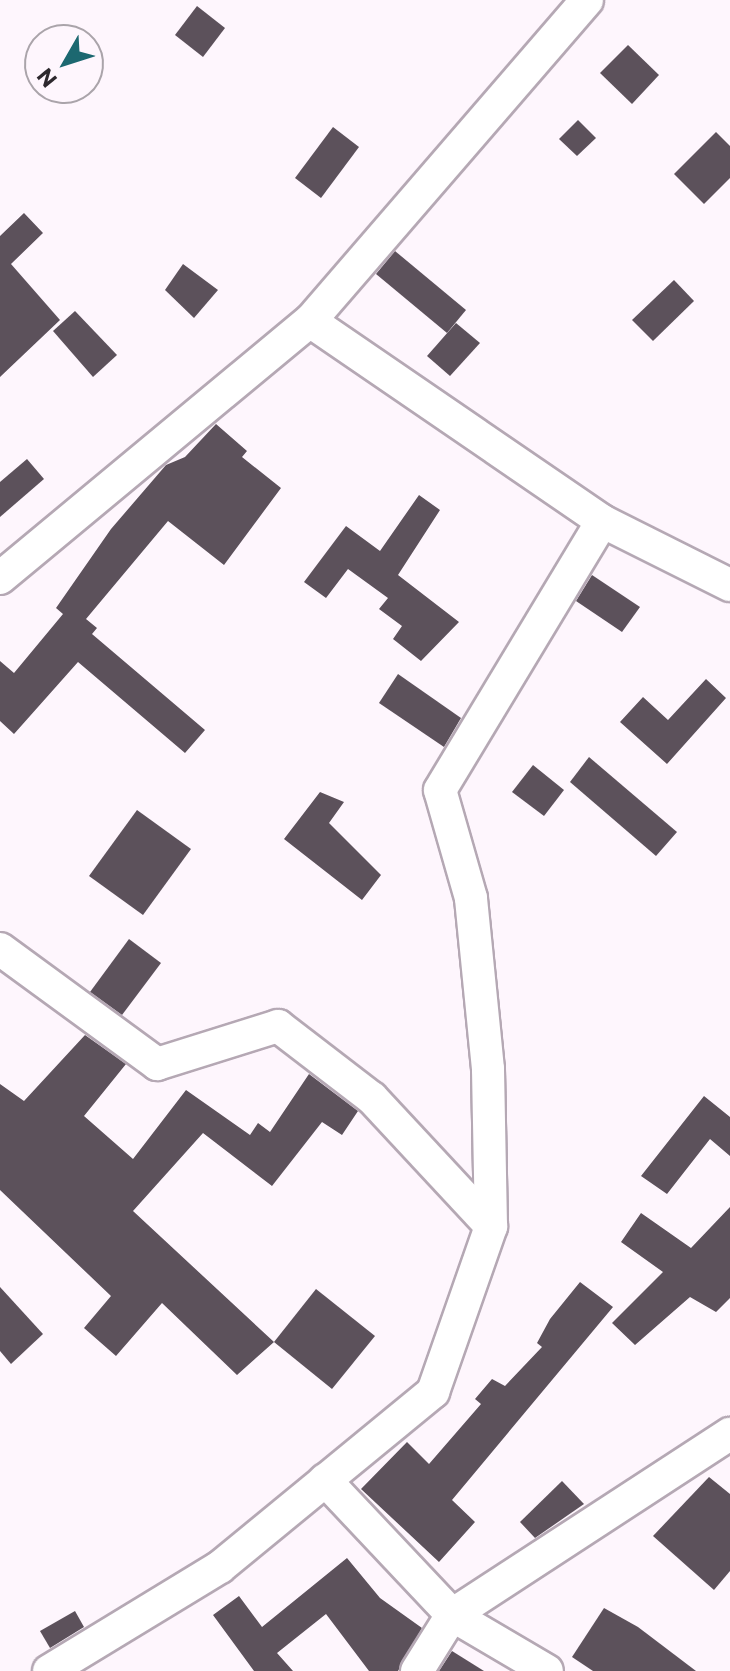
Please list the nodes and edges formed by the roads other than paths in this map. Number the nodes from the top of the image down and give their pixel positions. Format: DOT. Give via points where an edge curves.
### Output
graph roads {
  1 [pos="587,0"];
  2 [pos="310,321"];
  3 [pos="602,521"];
  4 [pos="4,569"];
  5 [pos="730,585"];
  6 [pos="0,949"];
  7 [pos="491,1226"];
  8 [pos="730,1434"];
  9 [pos="325,1480"];
  10 [pos="452,1615"];
  11 [pos="49,1671"];
  12 [pos="417,1671"];
  13 [pos="547,1671"];
  1 -- 2 [label="street"];
  2 -- 3 [label="street"];
  2 -- 4 [label="street"];
  3 -- 5 [label="street"];
  3 -- 7 [label="street" via="440,790 471,898 488,1069"];
  6 -- 7 [label="street" via="157,1064 278,1026 372,1098"];
  7 -- 9 [label="street" via="433,1392"];
  8 -- 10 [label="street"];
  9 -- 10 [label="street"];
  9 -- 11 [label="street" via="220,1567"];
  10 -- 12 [label="street"];
  10 -- 13 [label="street"];
}
